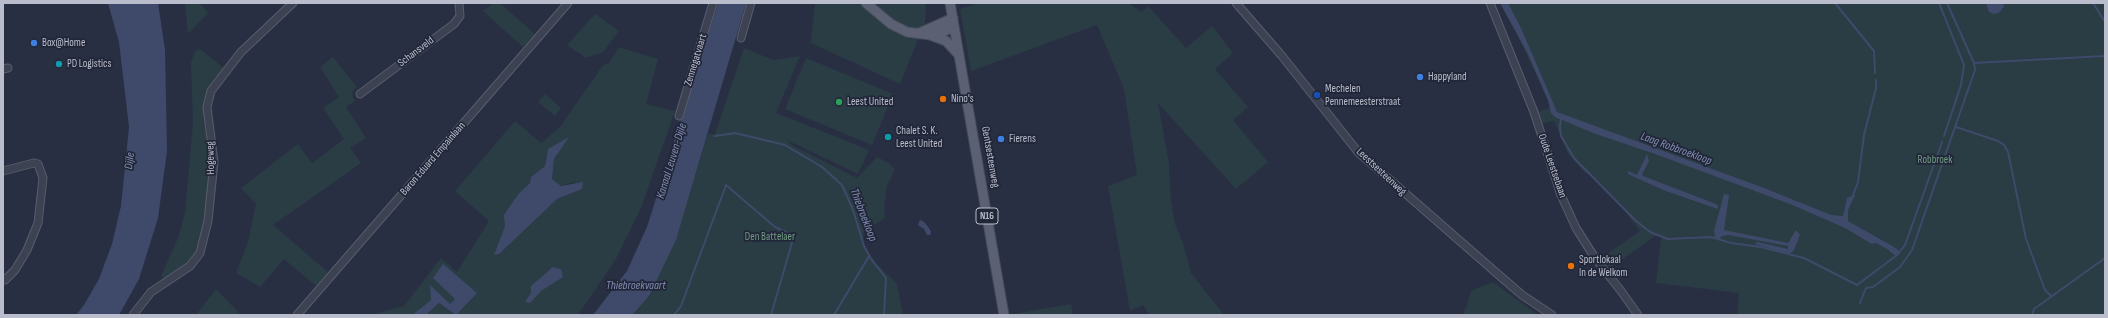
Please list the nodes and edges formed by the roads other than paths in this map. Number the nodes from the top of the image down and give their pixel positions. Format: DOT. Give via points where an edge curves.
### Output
graph roads {
  1 [pos="293,3"];
  2 [pos="459,3"];
  3 [pos="568,3"];
  4 [pos="713,3"];
  5 [pos="751,3"];
  6 [pos="866,3"];
  7 [pos="950,3"];
  8 [pos="1236,3"];
  9 [pos="1490,3"];
  10 [pos="954,22"];
  11 [pos="919,33"];
  12 [pos="930,35"];
  13 [pos="741,38"];
  14 [pos="959,55"];
  15 [pos="360,94"];
  16 [pos="679,116"];
  17 [pos="3,171"];
  18 [pos="3,278"];
  19 [pos="134,315"];
  20 [pos="297,315"];
  21 [pos="1004,315"];
  22 [pos="1552,315"];
  23 [pos="1638,315"];
  1 -- 19 [label="street, Hogeweg" via="241,52 211,91 207,113 214,162 207,225 200,253 190,266 151,292"];
  2 -- 15 [label="street, Schansveld" via="460,16 454,24"];
  3 -- 20 [label="street, Baron Eduard Empainlaan"];
  4 -- 16 [label="street, Zennegatvaart"];
  5 -- 13 [label="street"];
  6 -- 11 [label="main road" via="899,29"];
  7 -- 10 [label="main road, Gentsesteenweg / N16"];
  8 -- 22 [label="street, Leestsesteenweg" via="1282,56 1358,152 1505,281"];
  9 -- 23 [label="street, Oude Leestsebaan" via="1534,112 1561,195 1576,228"];
  10 -- 11 [label="main road"];
  10 -- 12 [label="main road" via="943,32"];
  10 -- 14 [label="main road, Gentsesteenweg / N16"];
  11 -- 12 [label="main road"];
  12 -- 14 [label="main road" via="946,41"];
  14 -- 21 [label="main road, Gentsesteenweg / N16"];
  17 -- 18 [label="street" via="34,162 38,164 43,178 38,223 15,270 5,280"];
}
